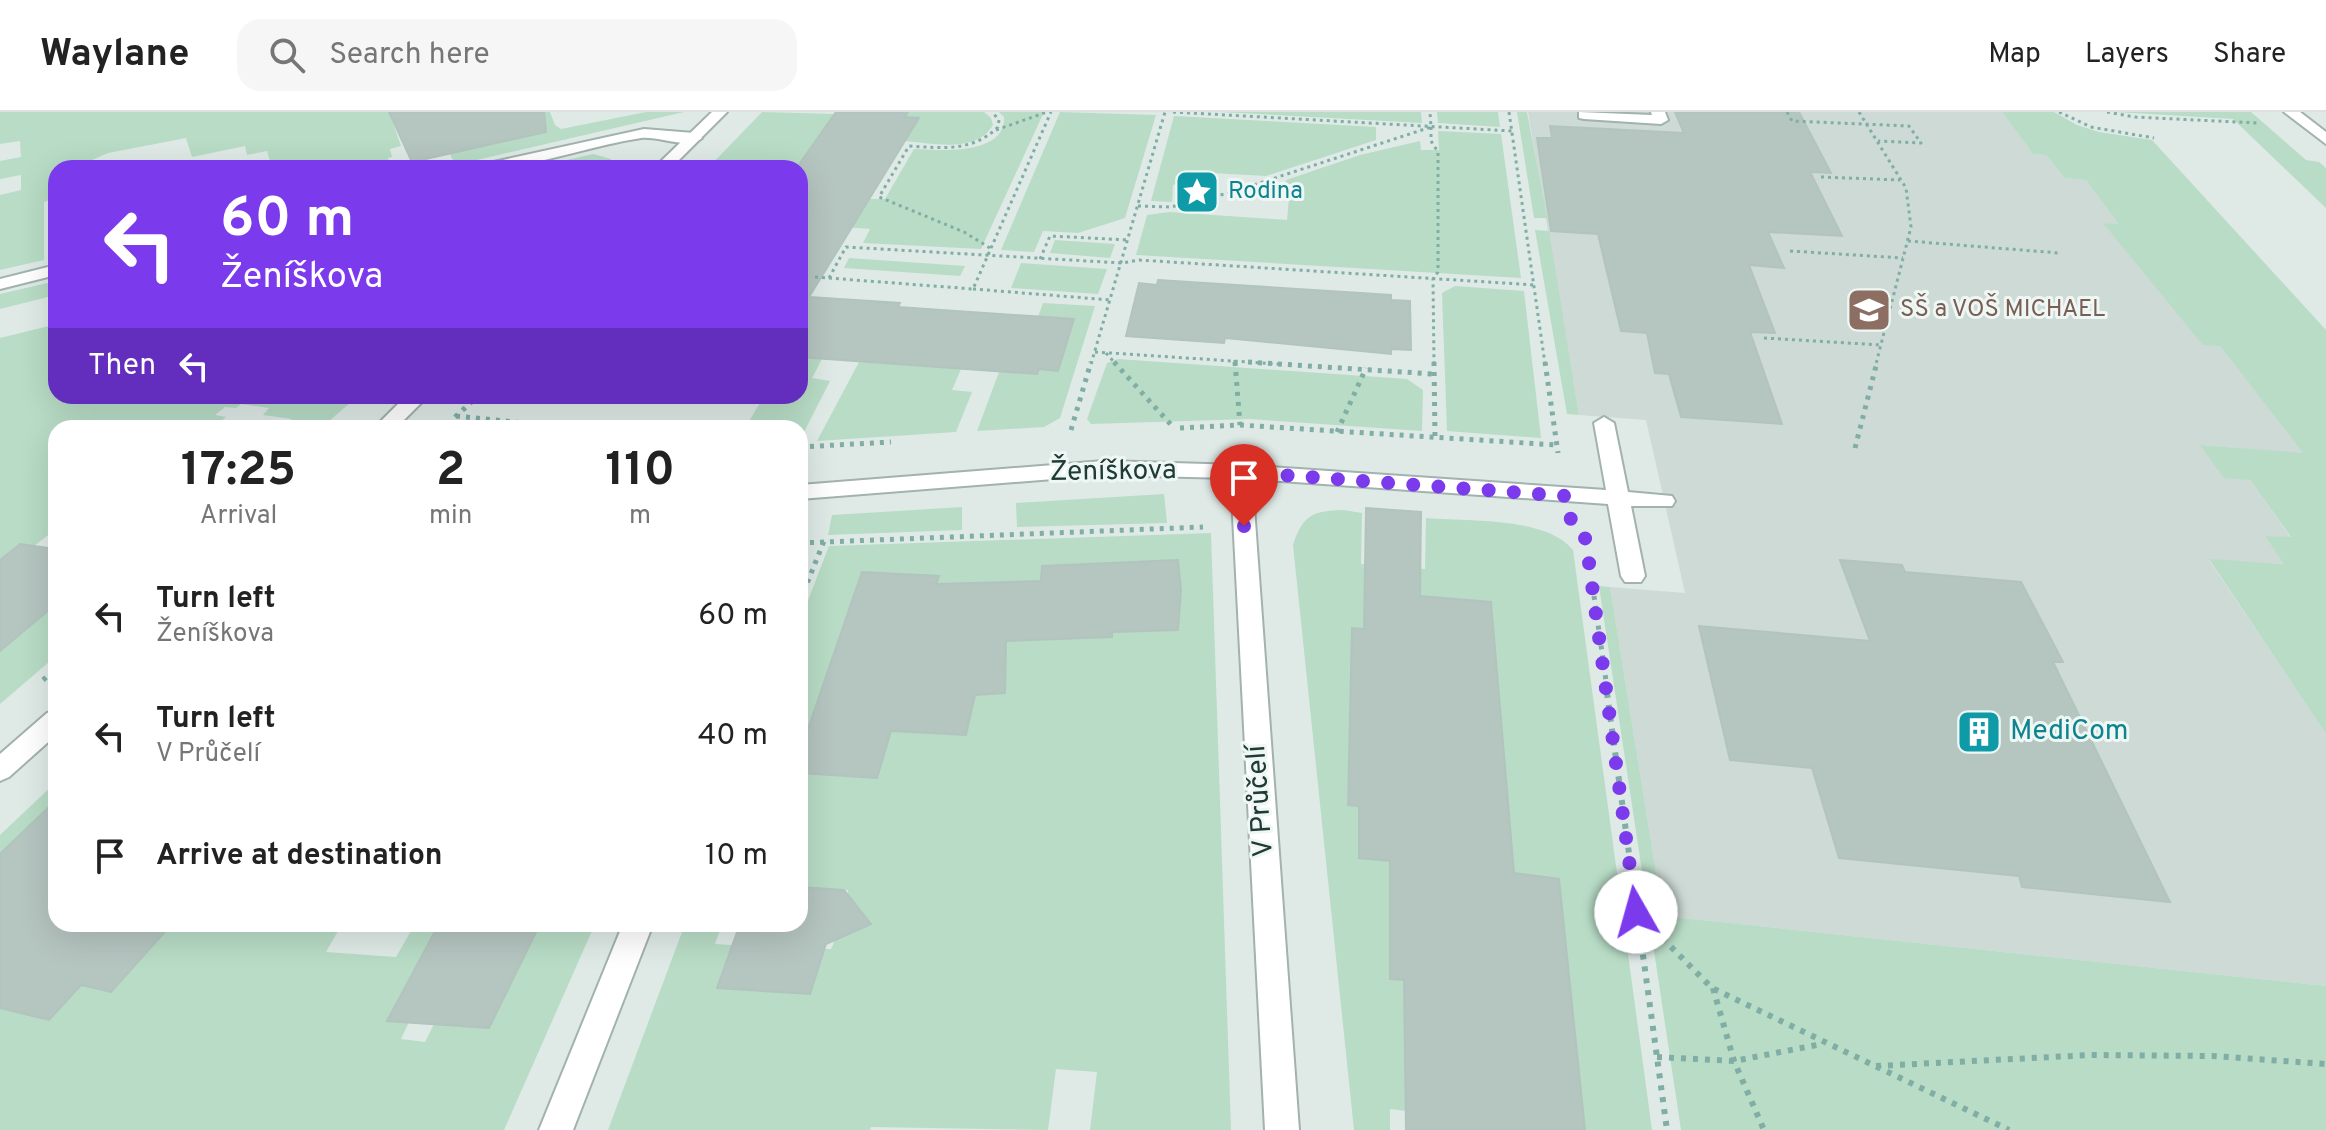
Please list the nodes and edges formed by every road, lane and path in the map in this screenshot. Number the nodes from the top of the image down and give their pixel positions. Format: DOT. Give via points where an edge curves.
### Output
graph roads {
  1 [pos="720,112"];
  2 [pos="992,112"];
  3 [pos="1049,112"];
  4 [pos="1165,112"];
  5 [pos="1173,112"];
  6 [pos="1430,112"];
  7 [pos="1509,112"];
  8 [pos="1658,112"];
  9 [pos="1787,112"];
  10 [pos="1859,112"];
  11 [pos="2059,112"];
  12 [pos="2107,112"];
  13 [pos="2291,112"];
  14 [pos="1584,115"];
  15 [pos="1866,124"];
  16 [pos="2271,124"];
  17 [pos="1431,127"];
  18 [pos="996,130"];
  19 [pos="1512,131"];
  20 [pos="694,138"];
  21 [pos="2154,138"];
  22 [pos="2326,139"];
  23 [pos="1877,141"];
  24 [pos="524,160"];
  25 [pos="671,160"];
  26 [pos="1821,177"];
  27 [pos="1901,180"];
  28 [pos="1138,206"];
  29 [pos="1129,240"];
  30 [pos="1908,241"];
  31 [pos="990,248"];
  32 [pos="1790,251"];
  33 [pos="2059,253"];
  34 [pos="988,256"];
  35 [pos="1903,258"];
  36 [pos="1040,259"];
  37 [pos="1122,263"];
  38 [pos="48,272"];
  39 [pos="815,277"];
  40 [pos="829,278"];
  41 [pos="1433,279"];
  42 [pos="0,284"];
  43 [pos="1535,285"];
  44 [pos="973,289"];
  45 [pos="1111,300"];
  46 [pos="1764,338"];
  47 [pos="1882,345"];
  48 [pos="1095,352"];
  49 [pos="1105,352"];
  50 [pos="1235,360"];
  51 [pos="1366,368"];
  52 [pos="1433,374"];
  53 [pos="410,404"];
  54 [pos="469,404"];
  55 [pos="456,416"];
  56 [pos="392,420"];
  57 [pos="451,420"];
  58 [pos="495,420"];
  59 [pos="1604,423"];
  60 [pos="1240,425"];
  61 [pos="1174,428"];
  62 [pos="1071,430"];
  63 [pos="1337,432"];
  64 [pos="1435,437"];
  65 [pos="1855,448"];
  66 [pos="1241,472"];
  67 [pos="808,491"];
  68 [pos="1566,496"];
  69 [pos="1618,499"];
  70 [pos="1664,501"];
  71 [pos="1244,526"];
  72 [pos="824,541"];
  73 [pos="808,542"];
  74 [pos="1633,576"];
  75 [pos="808,581"];
  76 [pos="1594,595"];
  77 [pos="48,727"];
  78 [pos="0,770"];
  79 [pos="1636,912"];
  80 [pos="635,932"];
  81 [pos="1712,988"];
  82 [pos="1825,1043"];
  83 [pos="1657,1057"];
  84 [pos="1734,1061"];
  85 [pos="2326,1064"];
  86 [pos="1876,1066"];
  87 [pos="556,1130"];
  88 [pos="1282,1130"];
  89 [pos="1667,1130"];
  90 [pos="1764,1130"];
  91 [pos="2009,1130"];
  1 -- 20 [label="street"];
  2 -- 18 [label="path" via="999,120"];
  3 -- 18 [label="path"];
  3 -- 31 [label="path"];
  4 -- 28 [label="path"];
  5 -- 17 [label="path"];
  6 -- 17 [label="path"];
  7 -- 19 [label="path"];
  8 -- 14 [label="street" via="1661,120"];
  9 -- 15 [label="path" via="1792,121"];
  10 -- 15 [label="path"];
  11 -- 21 [label="path" via="2091,127"];
  12 -- 16 [label="path"];
  13 -- 22 [label="street"];
  15 -- 23 [label="path"];
  15 -- 23 [label="path" via="1909,126 1921,143"];
  17 -- 19 [label="path"];
  17 -- 28 [label="path" via="1229,193 1171,207"];
  17 -- 41 [label="path" via="1438,152 1438,272"];
  18 -- 31 [label="path" via="966,146 909,146 879,197"];
  19 -- 43 [label="path"];
  20 -- 24 [label="street" via="644,133"];
  20 -- 25 [label="street"];
  23 -- 27 [label="path"];
  26 -- 27 [label="path"];
  27 -- 30 [label="path" via="1911,205"];
  28 -- 29 [label="path"];
  29 -- 36 [label="path" via="1050,236"];
  29 -- 37 [label="path"];
  30 -- 33 [label="path"];
  30 -- 35 [label="path"];
  31 -- 34 [label="path"];
  32 -- 35 [label="path"];
  34 -- 36 [label="path"];
  34 -- 40 [label="path" via="846,247"];
  34 -- 44 [label="path"];
  35 -- 47 [label="path"];
  36 -- 37 [label="path"];
  37 -- 41 [label="path"];
  37 -- 45 [label="path"];
  38 -- 42 [label="street"];
  39 -- 40 [label="path"];
  40 -- 44 [label="path"];
  41 -- 43 [label="path"];
  41 -- 52 [label="path"];
  43 -- 68 [label="path"];
  44 -- 45 [label="path"];
  45 -- 48 [label="path"];
  46 -- 47 [label="path"];
  47 -- 65 [label="path"];
  48 -- 49 [label="path"];
  48 -- 62 [label="path"];
  49 -- 50 [label="path"];
  49 -- 61 [label="path"];
  50 -- 51 [label="path"];
  50 -- 60 [label="path"];
  51 -- 52 [label="path"];
  51 -- 63 [label="path"];
  52 -- 64 [label="path"];
  53 -- 56 [label="street"];
  54 -- 55 [label="path"];
  55 -- 57 [label="path"];
  55 -- 58 [label="path"];
  59 -- 69 [label="street"];
  66 -- 67 [label="street, Ženíškova" via="1104,468"];
  66 -- 68 [label="street, Ženíškova"];
  66 -- 71 [label="street, V Průčelí"];
  68 -- 69 [label="street, Ženíškova"];
  69 -- 70 [label="street, Ženíškova"];
  69 -- 74 [label="street"];
  71 -- 72 [label="path"];
  71 -- 88 [label="street, V Průčelí"];
  72 -- 73 [label="path"];
  72 -- 75 [label="path"];
  76 -- 79 [label="path"];
  77 -- 78 [label="street"];
  79 -- 81 [label="path"];
  79 -- 83 [label="path"];
  80 -- 87 [label="street"];
  81 -- 82 [label="path"];
  81 -- 84 [label="path"];
  82 -- 84 [label="path"];
  82 -- 86 [label="path"];
  83 -- 84 [label="path"];
  83 -- 89 [label="path"];
  84 -- 90 [label="path"];
  85 -- 86 [label="path" via="2091,1055"];
  86 -- 91 [label="path"];
}
